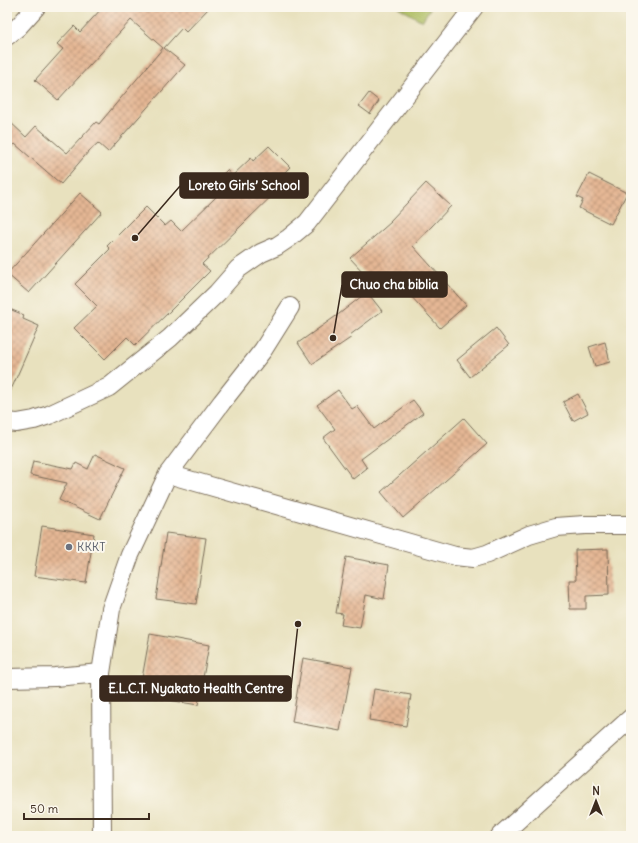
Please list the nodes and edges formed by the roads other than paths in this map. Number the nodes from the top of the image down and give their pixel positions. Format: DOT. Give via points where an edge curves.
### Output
graph roads {
  1 [pos="36,7"];
  2 [pos="474,7"];
  3 [pos="7,36"];
  4 [pos="290,307"];
  5 [pos="7,422"];
  6 [pos="168,474"];
  7 [pos="631,525"];
  8 [pos="101,673"];
  9 [pos="7,678"];
  10 [pos="631,718"];
  11 [pos="102,836"];
  12 [pos="500,836"];
  1 -- 3 [label="street"];
  2 -- 5 [label="street" via="307,223 277,246 261,253 238,269 170,338 109,387 49,415 17,423"];
  4 -- 6 [label="street" via="263,350"];
  6 -- 7 [label="street" via="455,556 473,558 529,535 556,528"];
  6 -- 8 [label="street" via="130,555 111,608"];
  8 -- 9 [label="street"];
  8 -- 11 [label="street"];
  10 -- 12 [label="street"];
}
